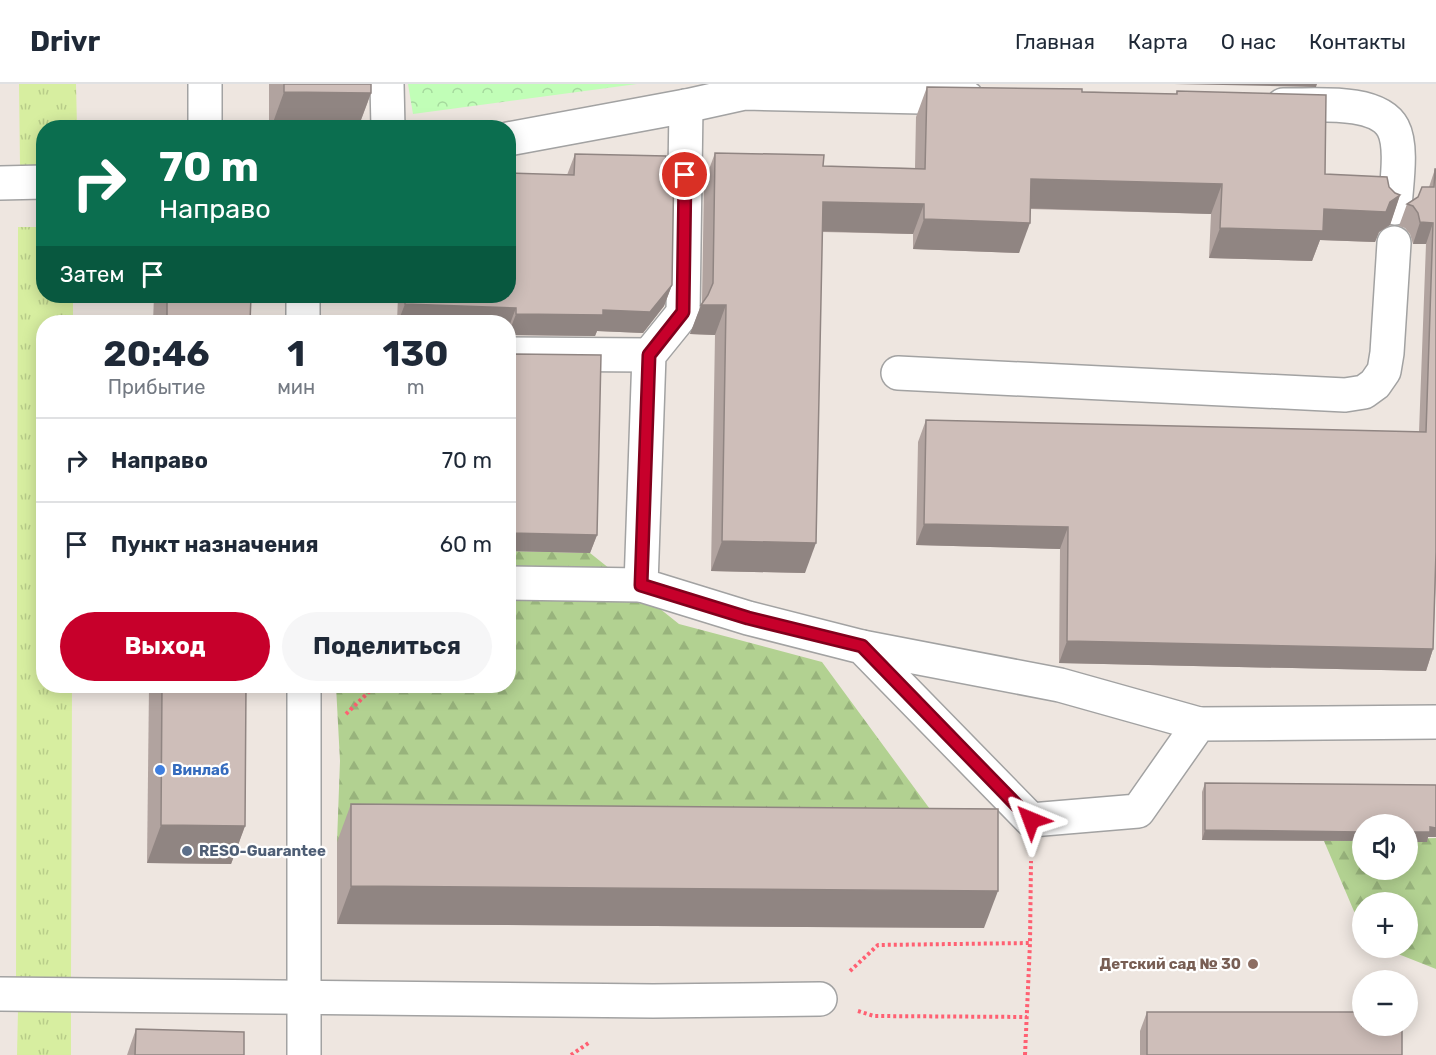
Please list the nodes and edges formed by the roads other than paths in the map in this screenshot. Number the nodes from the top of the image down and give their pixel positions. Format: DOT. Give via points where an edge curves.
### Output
graph roads {
  1 [pos="205,84"];
  2 [pos="387,84"];
  3 [pos="993,99"];
  4 [pos="1254,105"];
  5 [pos="687,106"];
  6 [pos="205,120"];
  7 [pos="388,120"];
  8 [pos="516,138"];
  9 [pos="36,182"];
  10 [pos="0,183"];
  11 [pos="1395,208"];
  12 [pos="1394,243"];
  13 [pos="516,354"];
  14 [pos="649,355"];
  15 [pos="898,373"];
  16 [pos="516,583"];
  17 [pos="641,585"];
  18 [pos="862,646"];
  19 [pos="304,693"];
  20 [pos="1436,722"];
  21 [pos="1199,724"];
  22 [pos="0,994"];
  23 [pos="304,999"];
  24 [pos="820,999"];
  25 [pos="304,1055"];
  1 -- 6 [label="lane"];
  2 -- 7 [label="lane"];
  3 -- 5 [label="lane" via="745,93"];
  4 -- 11 [label="lane" via="1360,107 1384,119 1393,128 1397,141"];
  5 -- 8 [label="lane"];
  5 -- 14 [label="lane" via="683,312"];
  9 -- 10 [label="lane"];
  12 -- 15 [label="lane" via="1384,371 1364,392 1345,395"];
  13 -- 14 [label="lane"];
  14 -- 17 [label="lane"];
  16 -- 17 [label="lane"];
  17 -- 18 [label="lane" via="748,618"];
  18 -- 21 [label="lane" via="1060,685"];
  18 -- 21 [label="lane" via="1031,820 1138,810"];
  19 -- 23 [label="lane"];
  20 -- 21 [label="lane"];
  22 -- 23 [label="lane"];
  23 -- 24 [label="lane"];
  23 -- 25 [label="lane"];
}
